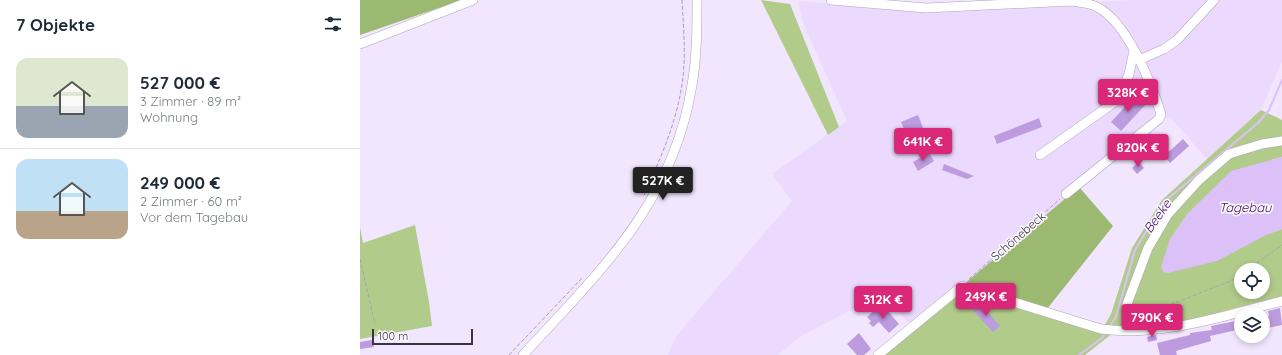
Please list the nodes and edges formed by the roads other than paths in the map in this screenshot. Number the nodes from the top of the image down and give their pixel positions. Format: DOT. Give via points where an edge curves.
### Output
graph roads {
  1 [pos="473,0"];
  2 [pos="697,0"];
  3 [pos="831,0"];
  4 [pos="1214,0"];
  5 [pos="360,44"];
  6 [pos="1134,51"];
  7 [pos="1139,60"];
  8 [pos="1282,141"];
  9 [pos="1040,155"];
  10 [pos="1066,194"];
  11 [pos="1282,301"];
  12 [pos="1128,326"];
  13 [pos="523,355"];
  14 [pos="878,355"];
  1 -- 5 [label="street"];
  2 -- 13 [label="street" via="696,57 689,101 675,152 659,188 615,254"];
  3 -- 6 [label="street" via="926,8 1073,1 1096,6 1108,15 1120,28"];
  4 -- 7 [label="street" via="1177,40"];
  6 -- 7 [label="street"];
  6 -- 9 [label="street" via="1129,74 1119,99"];
  7 -- 10 [label="street" via="1160,110 1159,119"];
  8 -- 12 [label="street" via="1228,154 1199,180 1168,214 1148,248 1127,304"];
  11 -- 12 [label="street" via="1171,329"];
  12 -- 14 [label="street" via="1113,331 1101,329 962,286"];
}
